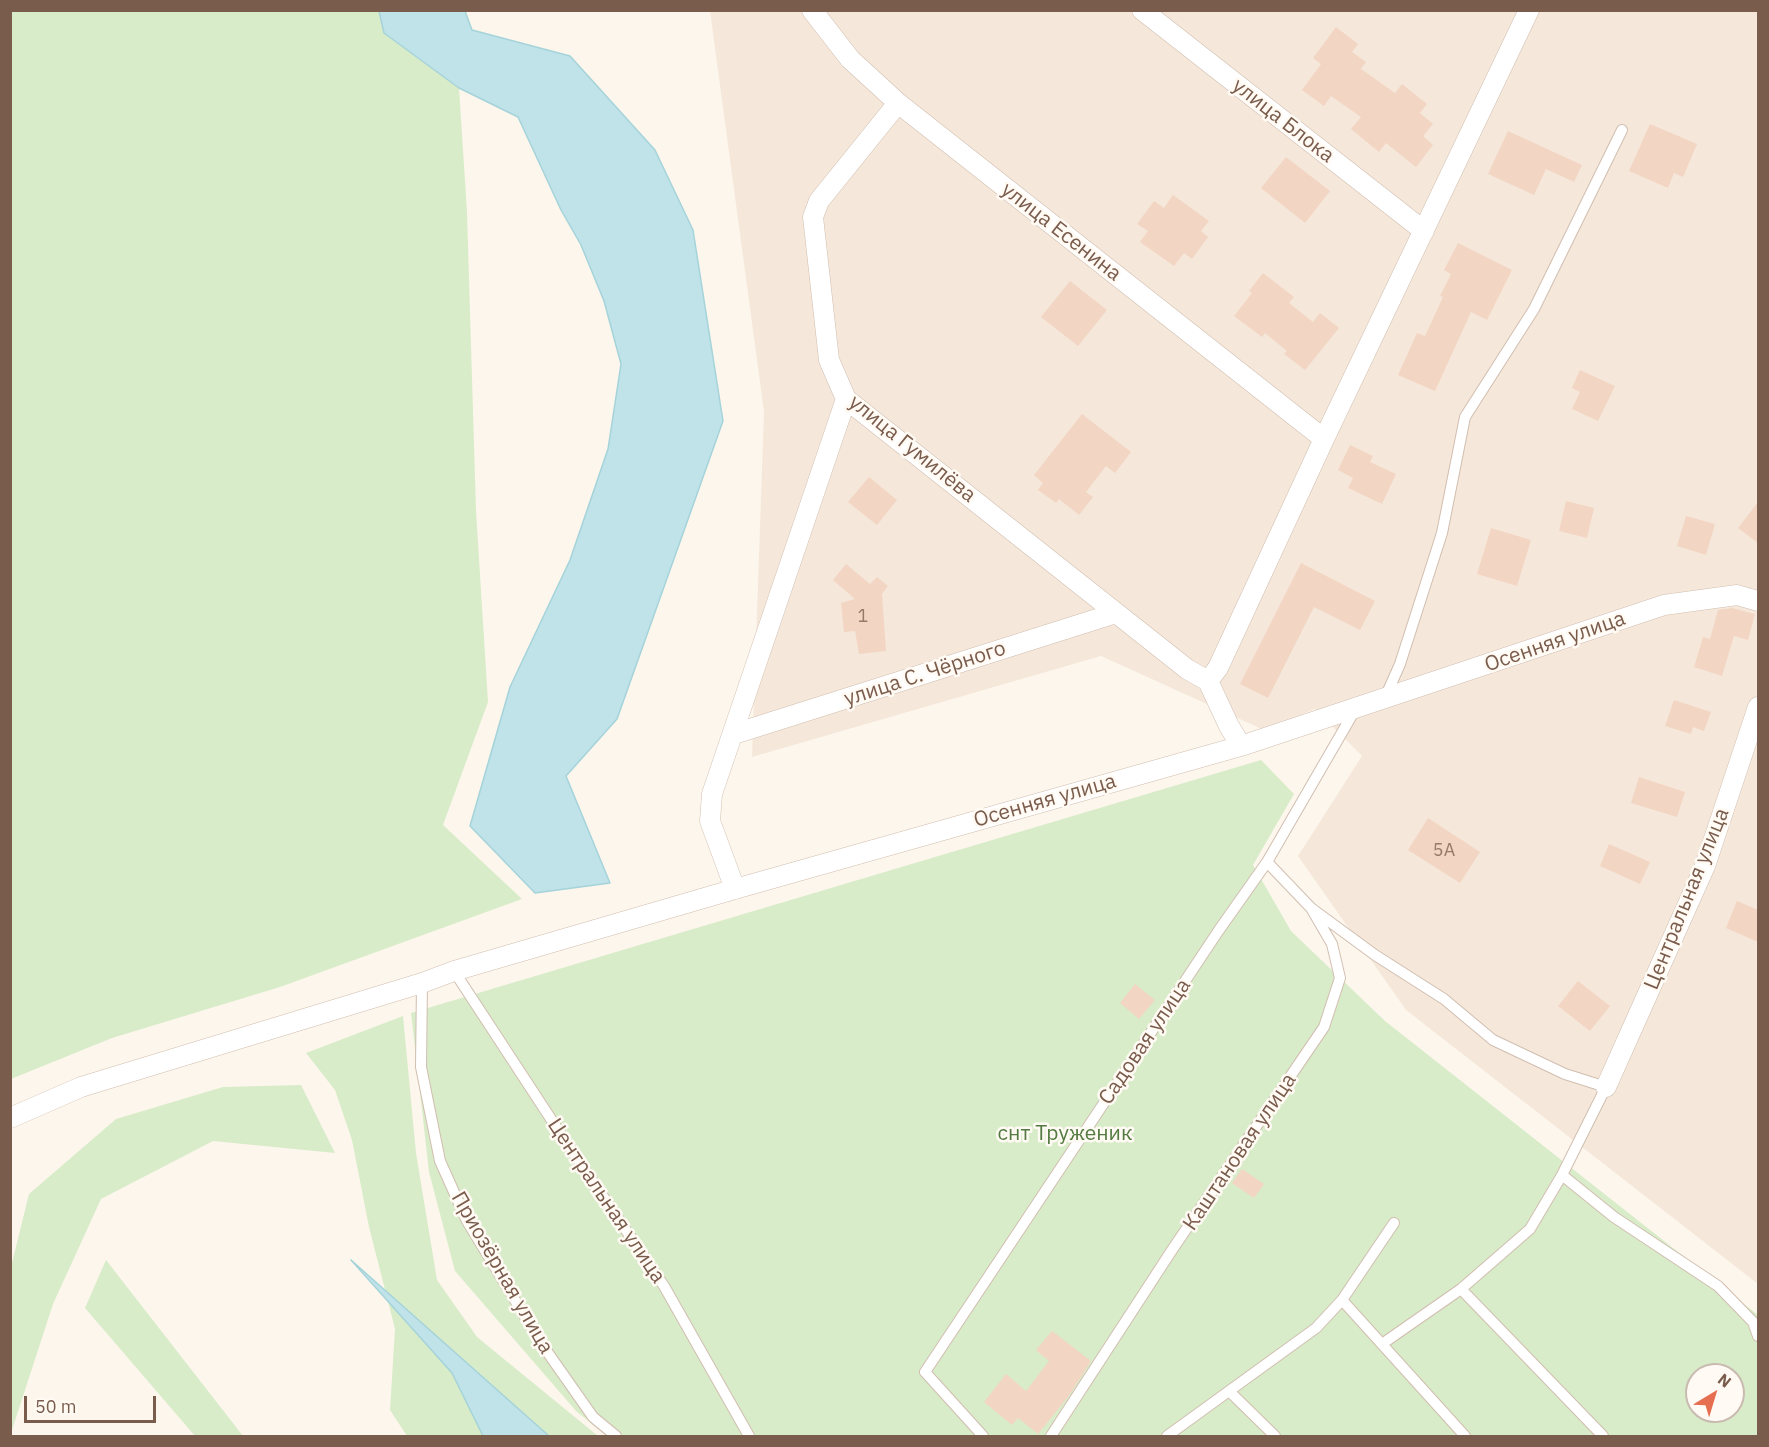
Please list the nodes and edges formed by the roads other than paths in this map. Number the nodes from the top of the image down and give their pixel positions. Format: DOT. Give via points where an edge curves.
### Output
graph roads {
  1 [pos="812,10"];
  2 [pos="1142,10"];
  3 [pos="1529,10"];
  4 [pos="898,103"];
  5 [pos="1622,130"];
  6 [pos="1424,231"];
  7 [pos="846,399"];
  8 [pos="1324,439"];
  9 [pos="1758,601"];
  10 [pos="1116,613"];
  11 [pos="1208,681"];
  12 [pos="1383,700"];
  13 [pos="1758,707"];
  14 [pos="1355,710"];
  15 [pos="734,734"];
  16 [pos="1241,746"];
  17 [pos="1267,862"];
  18 [pos="735,889"];
  19 [pos="1311,908"];
  20 [pos="454,971"];
  21 [pos="422,983"];
  22 [pos="1606,1087"];
  23 [pos="10,1118"];
  24 [pos="1562,1175"];
  25 [pos="1394,1223"];
  26 [pos="1461,1290"];
  27 [pos="1342,1299"];
  28 [pos="1758,1336"];
  29 [pos="1382,1344"];
  30 [pos="1230,1392"];
  31 [pos="616,1437"];
  32 [pos="748,1437"];
  33 [pos="983,1437"];
  34 [pos="1051,1437"];
  35 [pos="1167,1437"];
  36 [pos="1275,1437"];
  37 [pos="1465,1437"];
  38 [pos="1604,1437"];
  1 -- 4 [label="street, улица Есенина" via="850,59"];
  2 -- 6 [label="street, улица Блока"];
  3 -- 6 [label="street"];
  4 -- 7 [label="street, улица Гумилёва" via="819,201 813,217 829,360"];
  4 -- 8 [label="street, улица Есенина"];
  5 -- 12 [label="lane" via="1534,309 1465,417 1442,533 1400,664"];
  6 -- 8 [label="street"];
  7 -- 10 [label="street, улица Гумилёва"];
  7 -- 15 [label="street"];
  8 -- 11 [label="street" via="1218,668"];
  9 -- 12 [label="street, Осенняя улица" via="1737,595 1664,605"];
  10 -- 11 [label="street, улица Гумилёва"];
  10 -- 15 [label="street, улица С. Чёрного"];
  11 -- 16 [label="street"];
  12 -- 14 [label="street, Осенняя улица"];
  13 -- 22 [label="street, Центральная улица" via="1705,866"];
  14 -- 16 [label="street, Осенняя улица"];
  14 -- 17 [label="lane"];
  15 -- 18 [label="street" via="712,794 711,820"];
  16 -- 18 [label="street, Осенняя улица"];
  17 -- 19 [label="lane, Каштановая улица"];
  17 -- 33 [label="lane, Садовая улица" via="925,1372"];
  18 -- 20 [label="street, Осенняя улица"];
  19 -- 22 [label="lane" via="1444,999 1493,1040 1564,1074"];
  19 -- 34 [label="lane, Каштановая улица" via="1332,944 1340,978 1324,1027"];
  20 -- 21 [label="street, Осенняя улица"];
  20 -- 32 [label="lane, Центральная улица" via="664,1286"];
  21 -- 23 [label="street, Осенняя улица" via="81,1087"];
  21 -- 31 [label="lane, Приозёрная улица" via="421,1067 440,1161 467,1221 541,1343 593,1417"];
  22 -- 24 [label="lane"];
  24 -- 26 [label="lane" via="1530,1229"];
  24 -- 28 [label="lane" via="1614,1217 1718,1286 1753,1322"];
  25 -- 27 [label="lane"];
  26 -- 29 [label="lane"];
  26 -- 38 [label="lane"];
  27 -- 29 [label="lane"];
  27 -- 30 [label="lane" via="1316,1328"];
  29 -- 37 [label="lane"];
  30 -- 35 [label="lane"];
  30 -- 36 [label="lane"];
}
